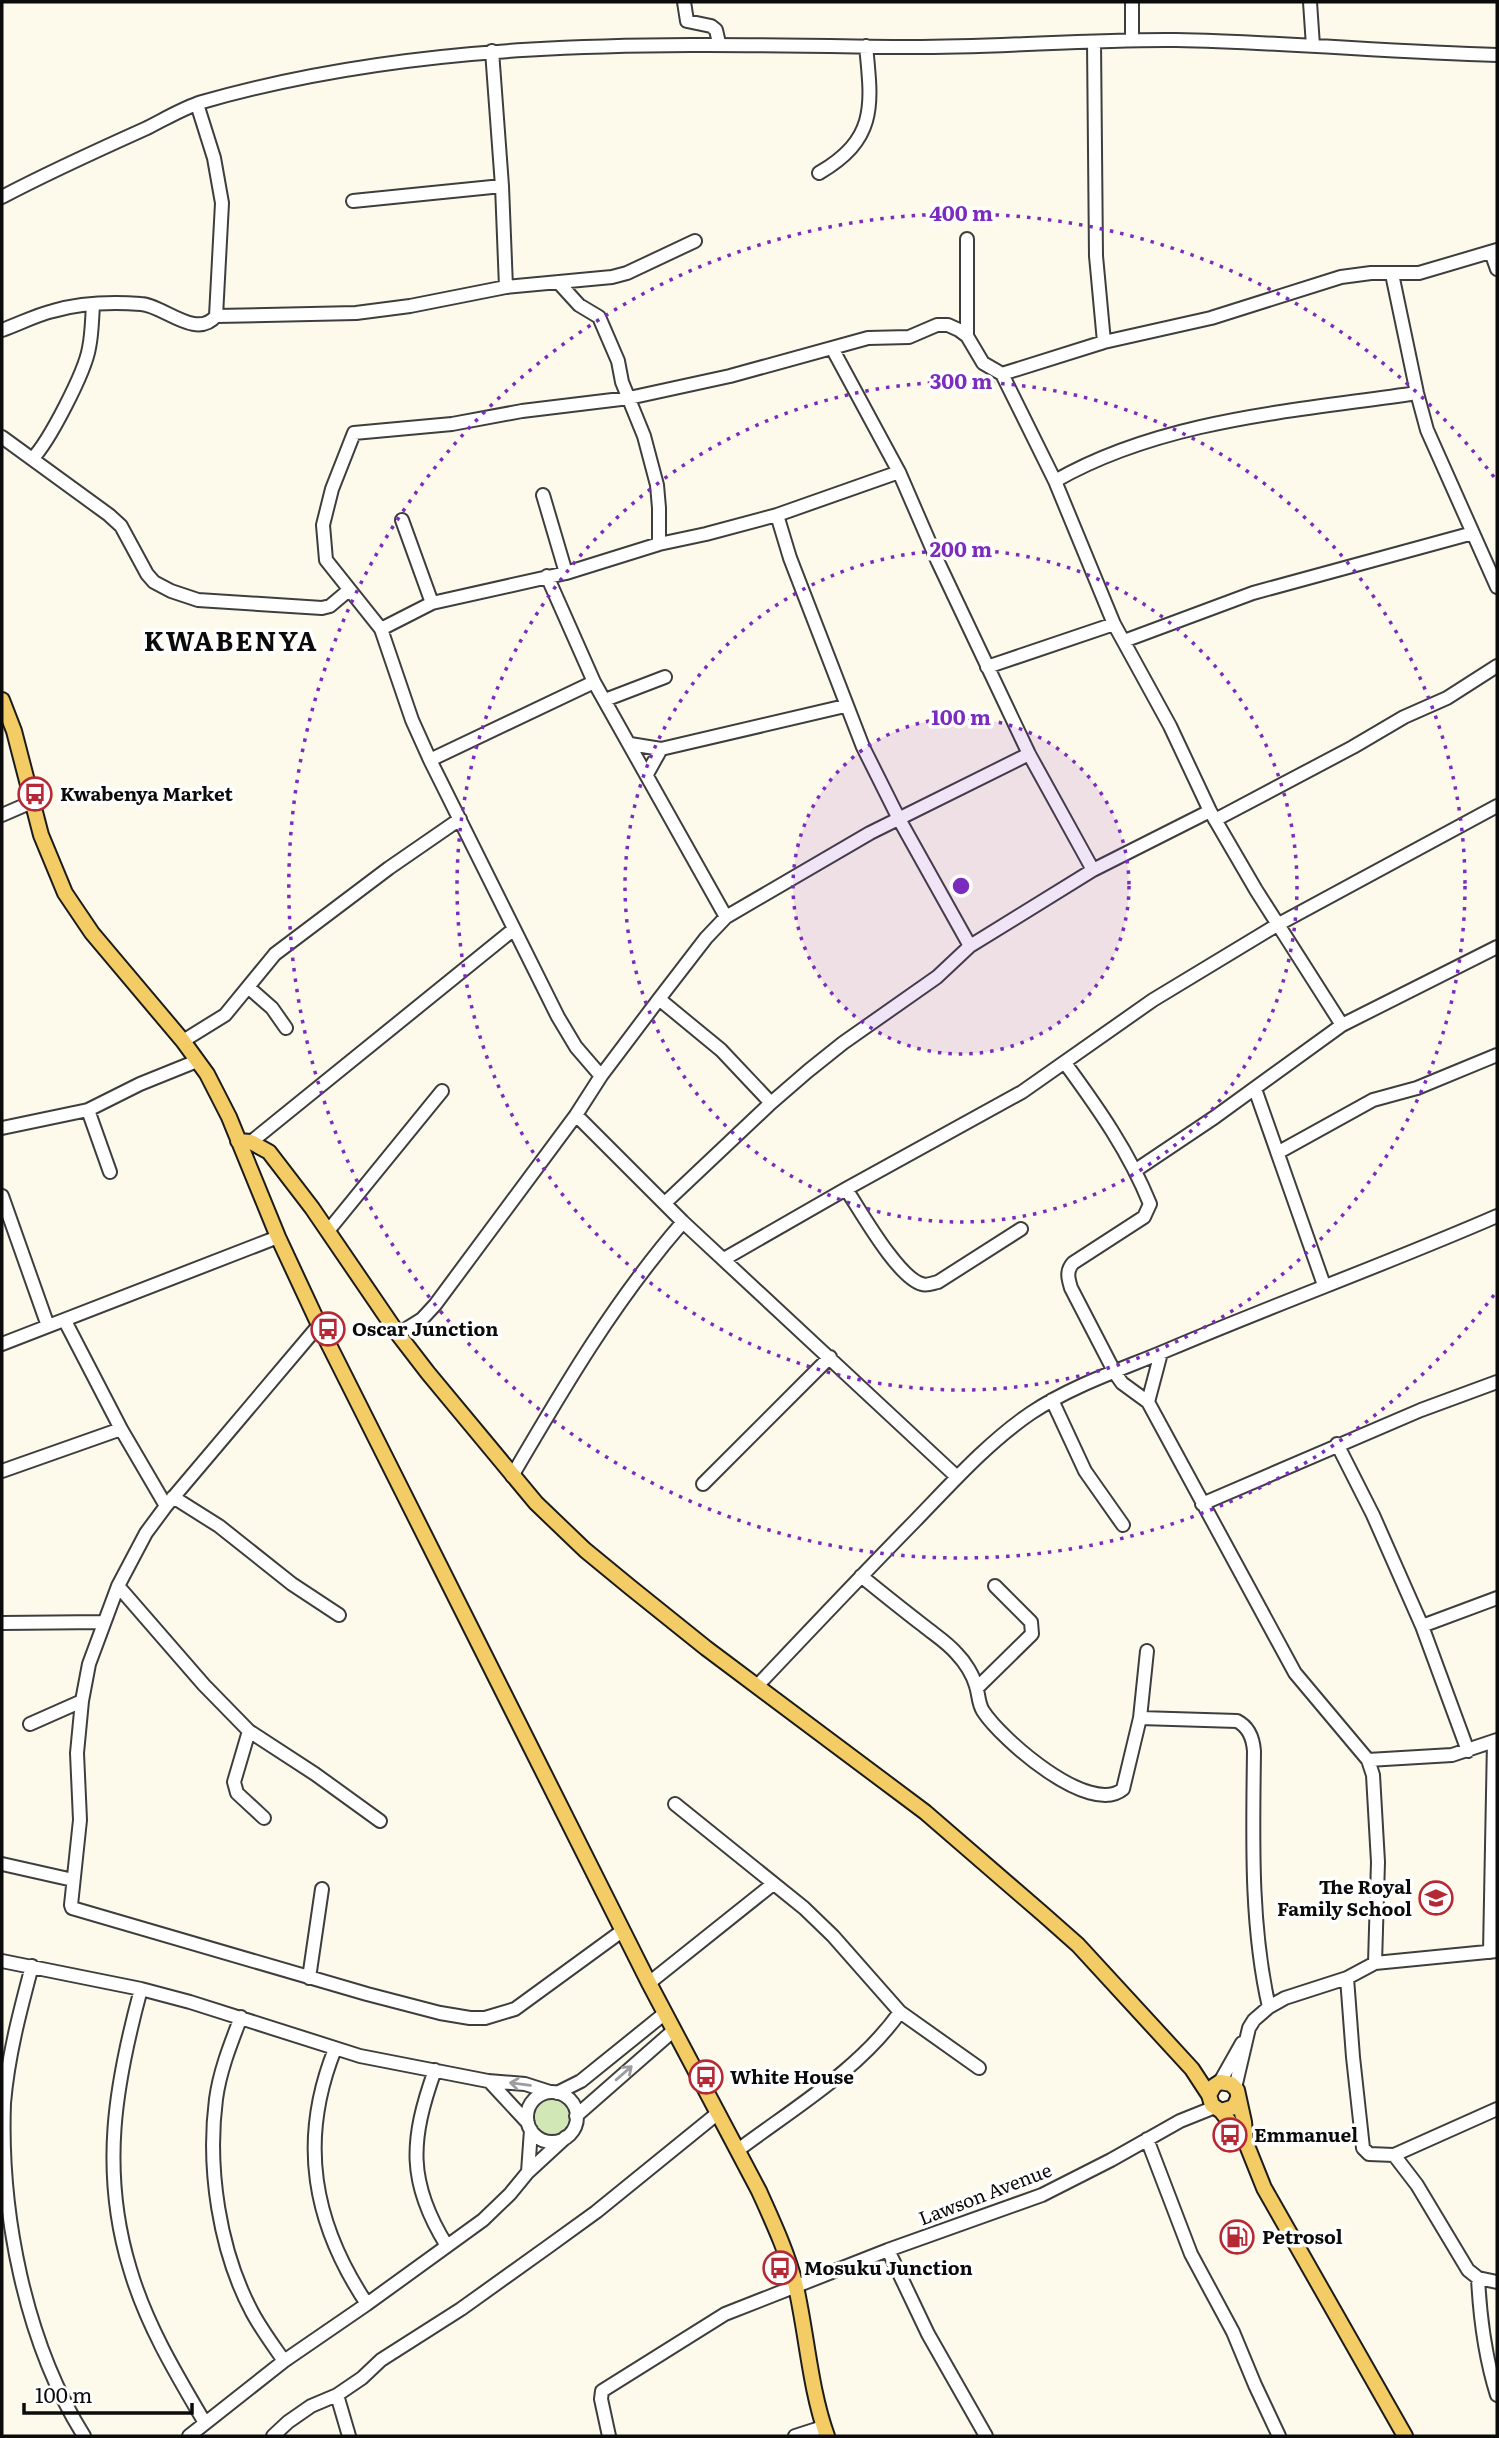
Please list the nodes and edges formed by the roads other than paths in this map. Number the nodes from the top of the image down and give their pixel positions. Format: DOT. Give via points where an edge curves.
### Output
graph roads {
  1 [pos="684,2"];
  2 [pos="1132,2"];
  3 [pos="1310,2"];
  4 [pos="1132,40"];
  5 [pos="1094,42"];
  6 [pos="719,43"];
  7 [pos="866,46"];
  8 [pos="1313,46"];
  9 [pos="492,51"];
  10 [pos="1497,55"];
  11 [pos="197,103"];
  12 [pos="819,173"];
  13 [pos="502,186"];
  14 [pos="2,197"];
  15 [pos="354,201"];
  16 [pos="967,239"];
  17 [pos="695,241"];
  18 [pos="1494,251"];
  19 [pos="1497,269"];
  20 [pos="1392,274"];
  21 [pos="558,282"];
  22 [pos="506,287"];
  23 [pos="93,305"];
  24 [pos="216,316"];
  25 [pos="2,330"];
  26 [pos="967,336"];
  27 [pos="1104,342"];
  28 [pos="832,348"];
  29 [pos="1002,374"];
  30 [pos="1416,393"];
  31 [pos="629,398"];
  32 [pos="2,437"];
  33 [pos="32,459"];
  34 [pos="899,471"];
  35 [pos="1055,481"];
  36 [pos="543,495"];
  37 [pos="777,515"];
  38 [pos="402,520"];
  39 [pos="1474,533"];
  40 [pos="659,544"];
  41 [pos="566,573"];
  42 [pos="547,576"];
  43 [pos="1497,587"];
  44 [pos="349,590"];
  45 [pos="432,603"];
  46 [pos="1114,624"];
  47 [pos="381,629"];
  48 [pos="1124,641"];
  49 [pos="1497,666"];
  50 [pos="987,667"];
  51 [pos="665,677"];
  52 [pos="594,682"];
  53 [pos="2,700"];
  54 [pos="605,700"];
  55 [pos="845,705"];
  56 [pos="631,744"];
  57 [pos="661,749"];
  58 [pos="1029,754"];
  59 [pos="430,760"];
  60 [pos="647,775"];
  61 [pos="32,802"];
  62 [pos="1497,806"];
  63 [pos="2,815"];
  64 [pos="1213,815"];
  65 [pos="460,819"];
  66 [pos="899,819"];
  67 [pos="1093,870"];
  68 [pos="726,917"];
  69 [pos="1278,925"];
  70 [pos="514,929"];
  71 [pos="970,946"];
  72 [pos="1497,947"];
  73 [pos="248,987"];
  74 [pos="659,999"];
  75 [pos="1342,1025"];
  76 [pos="286,1028"];
  77 [pos="183,1041"];
  78 [pos="1497,1055"];
  79 [pos="197,1061"];
  80 [pos="1065,1063"];
  81 [pos="601,1076"];
  82 [pos="1255,1089"];
  83 [pos="442,1091"];
  84 [pos="771,1102"];
  85 [pos="88,1110"];
  86 [pos="576,1115"];
  87 [pos="2,1128"];
  88 [pos="245,1141"];
  89 [pos="1279,1152"];
  90 [pos="1136,1170"];
  91 [pos="110,1172"];
  92 [pos="846,1189"];
  93 [pos="2,1196"];
  94 [pos="666,1203"];
  95 [pos="1497,1216"];
  96 [pos="683,1222"];
  97 [pos="1021,1229"];
  98 [pos="328,1231"];
  99 [pos="278,1237"];
  100 [pos="724,1259"];
  101 [pos="1324,1285"];
  102 [pos="65,1321"];
  103 [pos="319,1325"];
  104 [pos="48,1326"];
  105 [pos="398,1334"];
  106 [pos="2,1344"];
  107 [pos="1161,1353"];
  108 [pos="830,1357"];
  109 [pos="1115,1373"];
  110 [pos="1497,1382"];
  111 [pos="1052,1400"];
  112 [pos="1148,1402"];
  113 [pos="121,1429"];
  114 [pos="1337,1444"];
  115 [pos="2,1471"];
  116 [pos="512,1476"];
  117 [pos="957,1477"];
  118 [pos="703,1484"];
  119 [pos="169,1502"];
  120 [pos="1202,1504"];
  121 [pos="1124,1525"];
  122 [pos="861,1576"];
  123 [pos="118,1586"];
  124 [pos="995,1586"];
  125 [pos="1497,1598"];
  126 [pos="340,1615"];
  127 [pos="104,1622"];
  128 [pos="2,1623"];
  129 [pos="1422,1626"];
  130 [pos="1147,1651"];
  131 [pos="758,1685"];
  132 [pos="977,1688"];
  133 [pos="82,1701"];
  134 [pos="1140,1718"];
  135 [pos="30,1724"];
  136 [pos="249,1731"];
  137 [pos="1496,1741"];
  138 [pos="1468,1751"];
  139 [pos="1368,1760"];
  140 [pos="675,1804"];
  141 [pos="264,1818"];
  142 [pos="380,1821"];
  143 [pos="2,1864"];
  144 [pos="74,1880"];
  145 [pos="774,1884"];
  146 [pos="322,1888"];
  147 [pos="622,1931"];
  148 [pos="1493,1952"];
  149 [pos="2,1961"];
  150 [pos="1375,1963"];
  151 [pos="32,1966"];
  152 [pos="309,1978"];
  153 [pos="1347,1978"];
  154 [pos="649,1983"];
  155 [pos="141,1989"];
  156 [pos="1269,2007"];
  157 [pos="900,2012"];
  158 [pos="664,2014"];
  159 [pos="241,2017"];
  160 [pos="673,2031"];
  161 [pos="641,2034"];
  162 [pos="1247,2037"];
  163 [pos="335,2049"];
  164 [pos="652,2049"];
  165 [pos="979,2068"];
  166 [pos="435,2070"];
  167 [pos="488,2081"];
  168 [pos="554,2092"];
  169 [pos="1237,2093"];
  170 [pos="1215,2096"];
  171 [pos="1497,2109"];
  172 [pos="718,2113"];
  173 [pos="576,2116"];
  174 [pos="529,2126"];
  175 [pos="566,2137"];
  176 [pos="1147,2139"];
  177 [pos="1246,2143"];
  178 [pos="738,2150"];
  179 [pos="1394,2155"];
  180 [pos="528,2172"];
  181 [pos="447,2246"];
  182 [pos="888,2250"];
  183 [pos="1478,2278"];
  184 [pos="1497,2282"];
  185 [pos="796,2286"];
  186 [pos="367,2304"];
  187 [pos="284,2361"];
  188 [pos="337,2395"];
  189 [pos="1497,2395"];
  190 [pos="205,2423"];
  191 [pos="825,2431"];
  192 [pos="84,2436"];
  193 [pos="189,2436"];
  194 [pos="273,2436"];
  195 [pos="349,2436"];
  196 [pos="610,2436"];
  197 [pos="795,2436"];
  198 [pos="986,2436"];
  199 [pos="1279,2436"];
  200 [pos="1405,2436"];
  1 -- 6 [label="street" via="687,21 711,26"];
  2 -- 4 [label="street"];
  3 -- 8 [label="street"];
  4 -- 5 [label="street"];
  4 -- 8 [label="street"];
  5 -- 7 [label="street"];
  5 -- 27 [label="street" via="1096,256"];
  6 -- 7 [label="street"];
  6 -- 9 [label="street"];
  7 -- 12 [label="street" via="866,122 851,150"];
  8 -- 10 [label="street"];
  9 -- 11 [label="street" via="345,71"];
  9 -- 13 [label="street"];
  11 -- 14 [label="street"];
  11 -- 24 [label="street" via="222,203"];
  13 -- 15 [label="street"];
  13 -- 22 [label="street"];
  16 -- 26 [label="street"];
  17 -- 21 [label="street" via="626,273"];
  18 -- 19 [label="street"];
  18 -- 20 [label="street" via="1419,273"];
  20 -- 27 [label="street" via="1341,276 1211,318"];
  20 -- 30 [label="street"];
  21 -- 22 [label="street"];
  21 -- 31 [label="street" via="603,322"];
  22 -- 24 [label="street" via="356,313"];
  23 -- 24 [label="street" via="143,304 192,323 211,322"];
  23 -- 25 [label="street" via="54,310"];
  23 -- 33 [label="street" via="89,351 79,377 46,442"];
  26 -- 28 [label="street" via="948,325 937,325 909,337 877,337"];
  26 -- 29 [label="street" via="983,363"];
  27 -- 29 [label="street"];
  28 -- 31 [label="street"];
  28 -- 34 [label="street"];
  29 -- 35 [label="street"];
  30 -- 35 [label="street" via="1243,419 1157,439 1109,453"];
  30 -- 39 [label="street" via="1427,430"];
  31 -- 40 [label="street" via="657,485"];
  31 -- 44 [label="street" via="354,433 332,489 322,535 326,560"];
  32 -- 33 [label="street"];
  33 -- 44 [label="street" via="121,526 147,575 178,594 198,600 322,608"];
  34 -- 37 [label="street"];
  34 -- 50 [label="street"];
  35 -- 46 [label="street"];
  36 -- 41 [label="street"];
  37 -- 40 [label="street"];
  37 -- 55 [label="street"];
  38 -- 45 [label="street"];
  39 -- 43 [label="street"];
  39 -- 48 [label="street" via="1253,593"];
  40 -- 41 [label="street"];
  41 -- 42 [label="street"];
  42 -- 45 [label="street"];
  42 -- 52 [label="street"];
  44 -- 47 [label="street"];
  45 -- 47 [label="street"];
  46 -- 48 [label="street"];
  46 -- 50 [label="street"];
  47 -- 59 [label="street"];
  48 -- 64 [label="street"];
  49 -- 64 [label="street" via="1447,698"];
  50 -- 58 [label="street"];
  51 -- 54 [label="street"];
  52 -- 54 [label="street"];
  52 -- 59 [label="street"];
  53 -- 61 [label="main road"];
  54 -- 56 [label="street"];
  55 -- 57 [label="street"];
  55 -- 66 [label="street"];
  56 -- 57 [label="street"];
  56 -- 60 [label="street"];
  57 -- 60 [label="street"];
  58 -- 66 [label="street"];
  58 -- 67 [label="street"];
  59 -- 65 [label="street"];
  60 -- 68 [label="street"];
  61 -- 63 [label="street"];
  61 -- 77 [label="main road" via="49,857 72,905"];
  62 -- 69 [label="street"];
  64 -- 67 [label="street"];
  64 -- 69 [label="street"];
  65 -- 70 [label="street"];
  65 -- 73 [label="street" via="275,954"];
  66 -- 68 [label="street"];
  66 -- 71 [label="street"];
  67 -- 71 [label="street"];
  68 -- 74 [label="street"];
  69 -- 75 [label="street"];
  69 -- 80 [label="street" via="1153,1000"];
  70 -- 81 [label="street" via="558,1017"];
  70 -- 88 [label="street"];
  71 -- 84 [label="street" via="937,977 843,1043"];
  72 -- 75 [label="street"];
  73 -- 76 [label="street"];
  73 -- 77 [label="street" via="225,1015"];
  74 -- 81 [label="street"];
  74 -- 84 [label="street" via="721,1050"];
  75 -- 82 [label="street"];
  77 -- 79 [label="main road"];
  78 -- 89 [label="street" via="1373,1100"];
  79 -- 85 [label="street"];
  79 -- 88 [label="main road"];
  80 -- 90 [label="street"];
  80 -- 92 [label="street" via="1022,1092"];
  81 -- 86 [label="street"];
  82 -- 89 [label="street"];
  82 -- 90 [label="street"];
  83 -- 98 [label="street"];
  84 -- 94 [label="street"];
  85 -- 87 [label="street"];
  85 -- 91 [label="street"];
  86 -- 94 [label="street"];
  86 -- 105 [label="street" via="435,1305"];
  88 -- 98 [label="main road" via="269,1152"];
  88 -- 99 [label="main road"];
  89 -- 101 [label="street"];
  90 -- 109 [label="street" via="1150,1204 1147,1213 1073,1263 1068,1275 1075,1298"];
  92 -- 97 [label="street" via="896,1263 922,1285 938,1282"];
  92 -- 100 [label="street"];
  93 -- 104 [label="street"];
  94 -- 96 [label="street"];
  95 -- 101 [label="street"];
  96 -- 100 [label="street"];
  96 -- 116 [label="street" via="626,1290 588,1346"];
  98 -- 105 [label="main road"];
  99 -- 102 [label="street"];
  99 -- 103 [label="main road"];
  100 -- 108 [label="street"];
  101 -- 107 [label="street"];
  102 -- 104 [label="street"];
  102 -- 113 [label="street"];
  103 -- 119 [label="street"];
  103 -- 147 [label="main road"];
  104 -- 106 [label="street"];
  105 -- 116 [label="main road"];
  107 -- 109 [label="street"];
  107 -- 112 [label="street"];
  108 -- 117 [label="street"];
  108 -- 118 [label="street"];
  109 -- 111 [label="street"];
  109 -- 112 [label="street"];
  110 -- 114 [label="street"];
  111 -- 117 [label="street" via="1012,1427"];
  111 -- 121 [label="street" via="1085,1471"];
  112 -- 120 [label="street"];
  113 -- 115 [label="street"];
  113 -- 119 [label="street"];
  114 -- 120 [label="street"];
  114 -- 129 [label="street"];
  116 -- 131 [label="main road" via="585,1550"];
  117 -- 122 [label="street"];
  119 -- 123 [label="street" via="146,1533"];
  119 -- 126 [label="street" via="219,1526"];
  120 -- 139 [label="street" via="1295,1674"];
  122 -- 131 [label="street"];
  122 -- 132 [label="street" via="959,1655"];
  123 -- 127 [label="street"];
  123 -- 136 [label="street"];
  124 -- 132 [label="street" via="1031,1622 1032,1634"];
  125 -- 129 [label="street"];
  127 -- 128 [label="street"];
  127 -- 133 [label="street"];
  129 -- 138 [label="street"];
  130 -- 134 [label="street"];
  131 -- 170 [label="main road" via="925,1812 1050,1919"];
  132 -- 134 [label="street" via="980,1707 999,1733 1025,1756 1064,1781 1099,1794 1118,1794 1124,1789"];
  133 -- 135 [label="street"];
  133 -- 144 [label="street"];
  134 -- 156 [label="street" via="1231,1720 1244,1724 1252,1737 1258,1948"];
  136 -- 141 [label="street" via="234,1782 237,1793"];
  136 -- 142 [label="street"];
  137 -- 138 [label="street"];
  137 -- 148 [label="street"];
  138 -- 139 [label="street"];
  139 -- 150 [label="street" via="1373,1775 1378,1862"];
  140 -- 145 [label="street"];
  143 -- 144 [label="street"];
  144 -- 152 [label="street" via="71,1905 75,1911"];
  145 -- 154 [label="street"];
  145 -- 157 [label="street" via="833,1936"];
  146 -- 152 [label="street"];
  147 -- 152 [label="street" via="515,2009 485,2018 440,2013"];
  147 -- 154 [label="main road"];
  148 -- 150 [label="street"];
  149 -- 151 [label="street"];
  150 -- 153 [label="street"];
  151 -- 155 [label="street"];
  151 -- 192 [label="street" via="4,2105 6,2203 45,2361"];
  153 -- 156 [label="street" via="1304,1990"];
  153 -- 179 [label="street" via="1363,2148 1369,2154"];
  154 -- 158 [label="main road"];
  155 -- 159 [label="street"];
  155 -- 190 [label="street" via="124,2050 114,2120 120,2229 144,2306 167,2358"];
  156 -- 162 [label="street" via="1254,2020"];
  157 -- 165 [label="street"];
  157 -- 178 [label="street" via="854,2062"];
  158 -- 160 [label="main road"];
  158 -- 161 [label="street"];
  159 -- 163 [label="street"];
  159 -- 187 [label="street" via="216,2100 215,2177 222,2224 239,2281 252,2312"];
  160 -- 164 [label="street"];
  160 -- 172 [label="main road"];
  161 -- 164 [label="street"];
  161 -- 168 [label="street" via="581,2081"];
  162 -- 169 [label="street"];
  162 -- 170 [label="street" via="1231,2059"];
  163 -- 166 [label="street"];
  163 -- 186 [label="street" via="318,2105 316,2184 335,2248"];
  173 -- 164 [label="street, one-way"];
  166 -- 167 [label="street"];
  166 -- 181 [label="street" via="421,2115 417,2172 427,2210"];
  168 -- 167 [label="street, one-way"];
  167 -- 174 [label="street"];
  168 -- 173 [label="street" via="571,2101"];
  168 -- 174 [label="street" via="529,2106"];
  169 -- 170 [label="main road" via="1228,2083"];
  169 -- 170 [label="main road" via="1234,2106"];
  169 -- 177 [label="main road"];
  170 -- 176 [label="street, Lawson Avenue"];
  170 -- 177 [label="main road"];
  171 -- 179 [label="street"];
  172 -- 178 [label="main road"];
  172 -- 188 [label="street" via="549,2246"];
  173 -- 175 [label="street"];
  174 -- 175 [label="street" via="536,2136 551,2141"];
  174 -- 180 [label="street"];
  175 -- 180 [label="street"];
  176 -- 182 [label="street, Lawson Avenue" via="1042,2195"];
  176 -- 199 [label="street" via="1191,2254 1233,2332"];
  177 -- 200 [label="main road" via="1284,2225"];
  178 -- 185 [label="main road" via="774,2225"];
  179 -- 183 [label="street" via="1468,2270"];
  180 -- 181 [label="street" via="496,2208"];
  181 -- 186 [label="street"];
  182 -- 185 [label="street, Lawson Avenue"];
  182 -- 198 [label="street" via="928,2334"];
  183 -- 184 [label="street"];
  183 -- 189 [label="street" via="1480,2314"];
  185 -- 191 [label="main road"];
  185 -- 196 [label="street, Lawson Avenue" via="725,2314 608,2386 601,2399"];
  186 -- 187 [label="street"];
  187 -- 190 [label="street"];
  188 -- 194 [label="street" via="311,2406"];
  188 -- 195 [label="street"];
  190 -- 193 [label="street"];
  191 -- 197 [label="street"];
}
